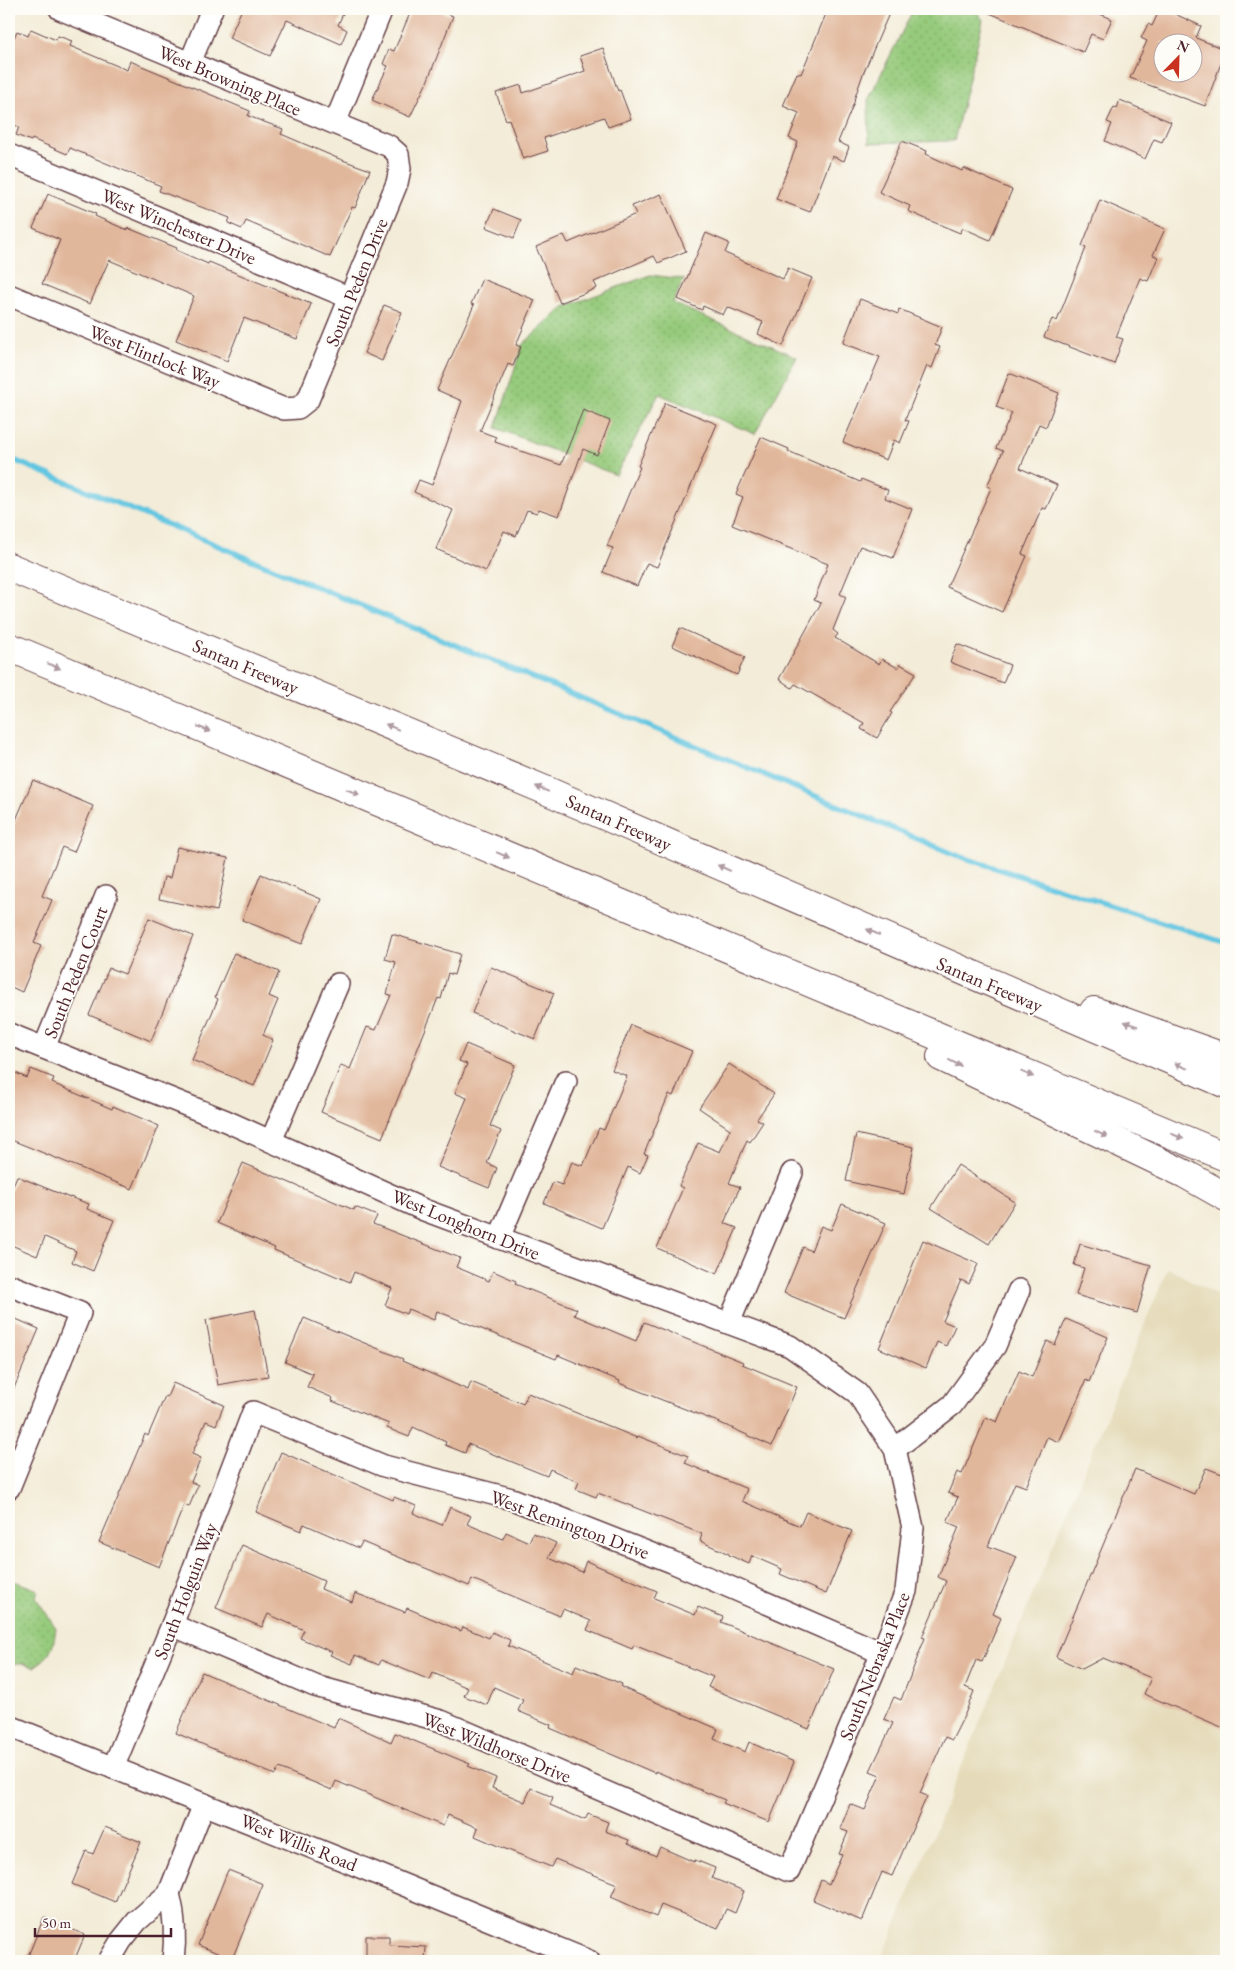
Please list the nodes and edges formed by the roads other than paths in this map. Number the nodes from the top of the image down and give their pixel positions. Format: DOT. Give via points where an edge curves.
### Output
graph roads {
  1 [pos="60,9"];
  2 [pos="212,9"];
  3 [pos="382,9"];
  4 [pos="190,63"];
  5 [pos="335,123"];
  6 [pos="398,154"];
  7 [pos="9,155"];
  8 [pos="9,295"];
  9 [pos="350,298"];
  10 [pos="303,405"];
  11 [pos="9,567"];
  12 [pos="9,647"];
  13 [pos="106,896"];
  14 [pos="917,952"];
  15 [pos="338,984"];
  16 [pos="821,988"];
  17 [pos="9,1034"];
  18 [pos="44,1048"];
  19 [pos="1226,1058"];
  20 [pos="566,1082"];
  21 [pos="1226,1084"];
  22 [pos="272,1141"];
  23 [pos="1226,1157"];
  24 [pos="792,1173"];
  25 [pos="1226,1197"];
  26 [pos="500,1238"];
  27 [pos="9,1285"];
  28 [pos="1019,1290"];
  29 [pos="729,1323"];
  30 [pos="253,1412"];
  31 [pos="895,1449"];
  32 [pos="9,1488"];
  33 [pos="172,1625"];
  34 [pos="882,1653"];
  35 [pos="9,1726"];
  36 [pos="113,1768"];
  37 [pos="204,1804"];
  38 [pos="789,1871"];
  39 [pos="169,1893"];
  40 [pos="109,1961"];
  41 [pos="173,1961"];
  42 [pos="588,1961"];
  1 -- 4 [label="street, West Browning Place"];
  2 -- 4 [label="street"];
  3 -- 5 [label="street"];
  4 -- 5 [label="street, West Browning Place"];
  5 -- 6 [label="street, West Browning Place" via="389,146"];
  6 -- 9 [label="street, South Peden Drive" via="400,169 396,183"];
  7 -- 9 [label="street, West Winchester Drive"];
  8 -- 10 [label="street, West Flintlock Way" via="284,409"];
  9 -- 10 [label="street, South Peden Drive" via="308,400"];
  14 -- 11 [label="highway, Santan Freeway, one-way" via="536,786"];
  12 -- 16 [label="highway, one-way"];
  13 -- 18 [label="street, South Peden Court"];
  19 -- 14 [label="highway, one-way"];
  21 -- 14 [label="highway, Santan Freeway, one-way"];
  15 -- 22 [label="street"];
  16 -- 23 [label="highway, one-way"];
  16 -- 25 [label="highway, one-way" via="919,1046 1185,1174"];
  17 -- 18 [label="street, West Longhorn Drive"];
  18 -- 22 [label="street, West Longhorn Drive"];
  20 -- 26 [label="street"];
  22 -- 26 [label="street, West Longhorn Drive" via="424,1210"];
  24 -- 29 [label="street"];
  26 -- 29 [label="street, West Longhorn Drive"];
  27 -- 32 [label="street" via="80,1313"];
  28 -- 31 [label="street" via="995,1346 952,1405"];
  29 -- 31 [label="street, West Longhorn Drive" via="790,1346 857,1393"];
  30 -- 33 [label="street, South Holguin Way"];
  30 -- 34 [label="street, West Remington Drive" via="384,1466 512,1499 672,1562"];
  31 -- 34 [label="street, South Nebraska Place" via="914,1528 906,1590"];
  33 -- 36 [label="street, South Holguin Way"];
  33 -- 38 [label="street, West Wildhorse Drive" via="314,1686 442,1721"];
  34 -- 38 [label="street, South Nebraska Place"];
  35 -- 36 [label="street, West Willis Road"];
  36 -- 37 [label="street, West Willis Road"];
  37 -- 39 [label="street"];
  37 -- 42 [label="street, West Willis Road"];
  39 -- 40 [label="street" via="137,1921"];
  39 -- 41 [label="street" via="176,1936"];
}
